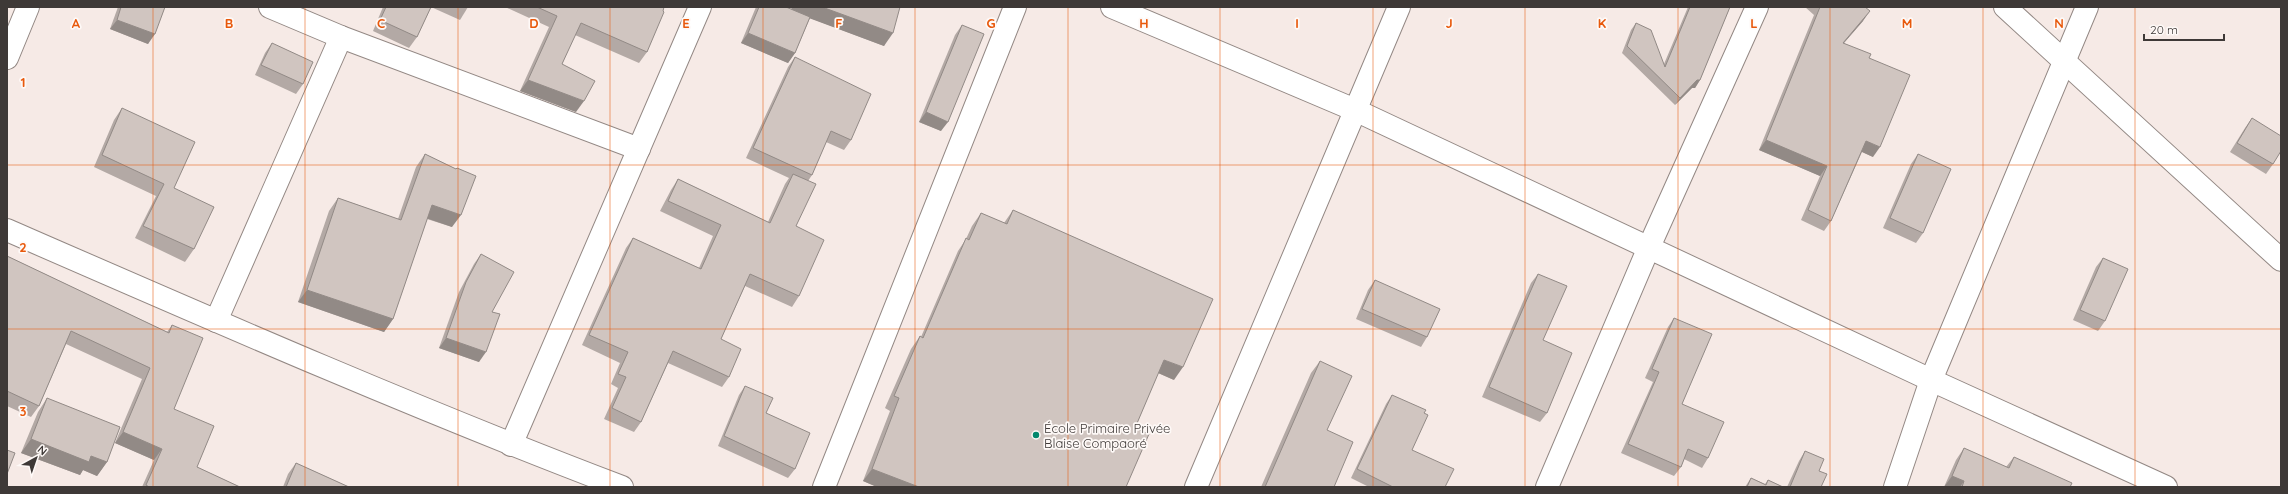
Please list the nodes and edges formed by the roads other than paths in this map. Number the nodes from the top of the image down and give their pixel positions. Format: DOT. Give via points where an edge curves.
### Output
graph roads {
  1 [pos="270,7"];
  2 [pos="700,7"];
  3 [pos="1015,7"];
  4 [pos="1112,7"];
  5 [pos="1399,7"];
  6 [pos="1757,7"];
  7 [pos="2005,7"];
  8 [pos="2087,7"];
  9 [pos="19,16"];
  10 [pos="341,37"];
  11 [pos="7,58"];
  12 [pos="2064,62"];
  13 [pos="1355,110"];
  14 [pos="639,149"];
  15 [pos="7,230"];
  16 [pos="1649,247"];
  17 [pos="2281,260"];
  18 [pos="216,321"];
  19 [pos="1930,380"];
  20 [pos="511,445"];
  21 [pos="622,487"];
  22 [pos="824,487"];
  23 [pos="1196,487"];
  24 [pos="1547,487"];
  25 [pos="1895,487"];
  26 [pos="2166,487"];
  1 -- 10 [label="street"];
  2 -- 14 [label="street"];
  3 -- 22 [label="street"];
  4 -- 13 [label="street"];
  5 -- 13 [label="street"];
  6 -- 16 [label="street"];
  7 -- 12 [label="street"];
  8 -- 12 [label="street"];
  9 -- 11 [label="street"];
  10 -- 14 [label="street"];
  10 -- 18 [label="street"];
  12 -- 17 [label="street"];
  12 -- 19 [label="street"];
  13 -- 16 [label="street"];
  13 -- 23 [label="street"];
  14 -- 20 [label="street"];
  15 -- 18 [label="street"];
  16 -- 19 [label="street"];
  16 -- 24 [label="street"];
  18 -- 20 [label="street"];
  19 -- 25 [label="street"];
  19 -- 26 [label="street"];
  20 -- 21 [label="street"];
}
